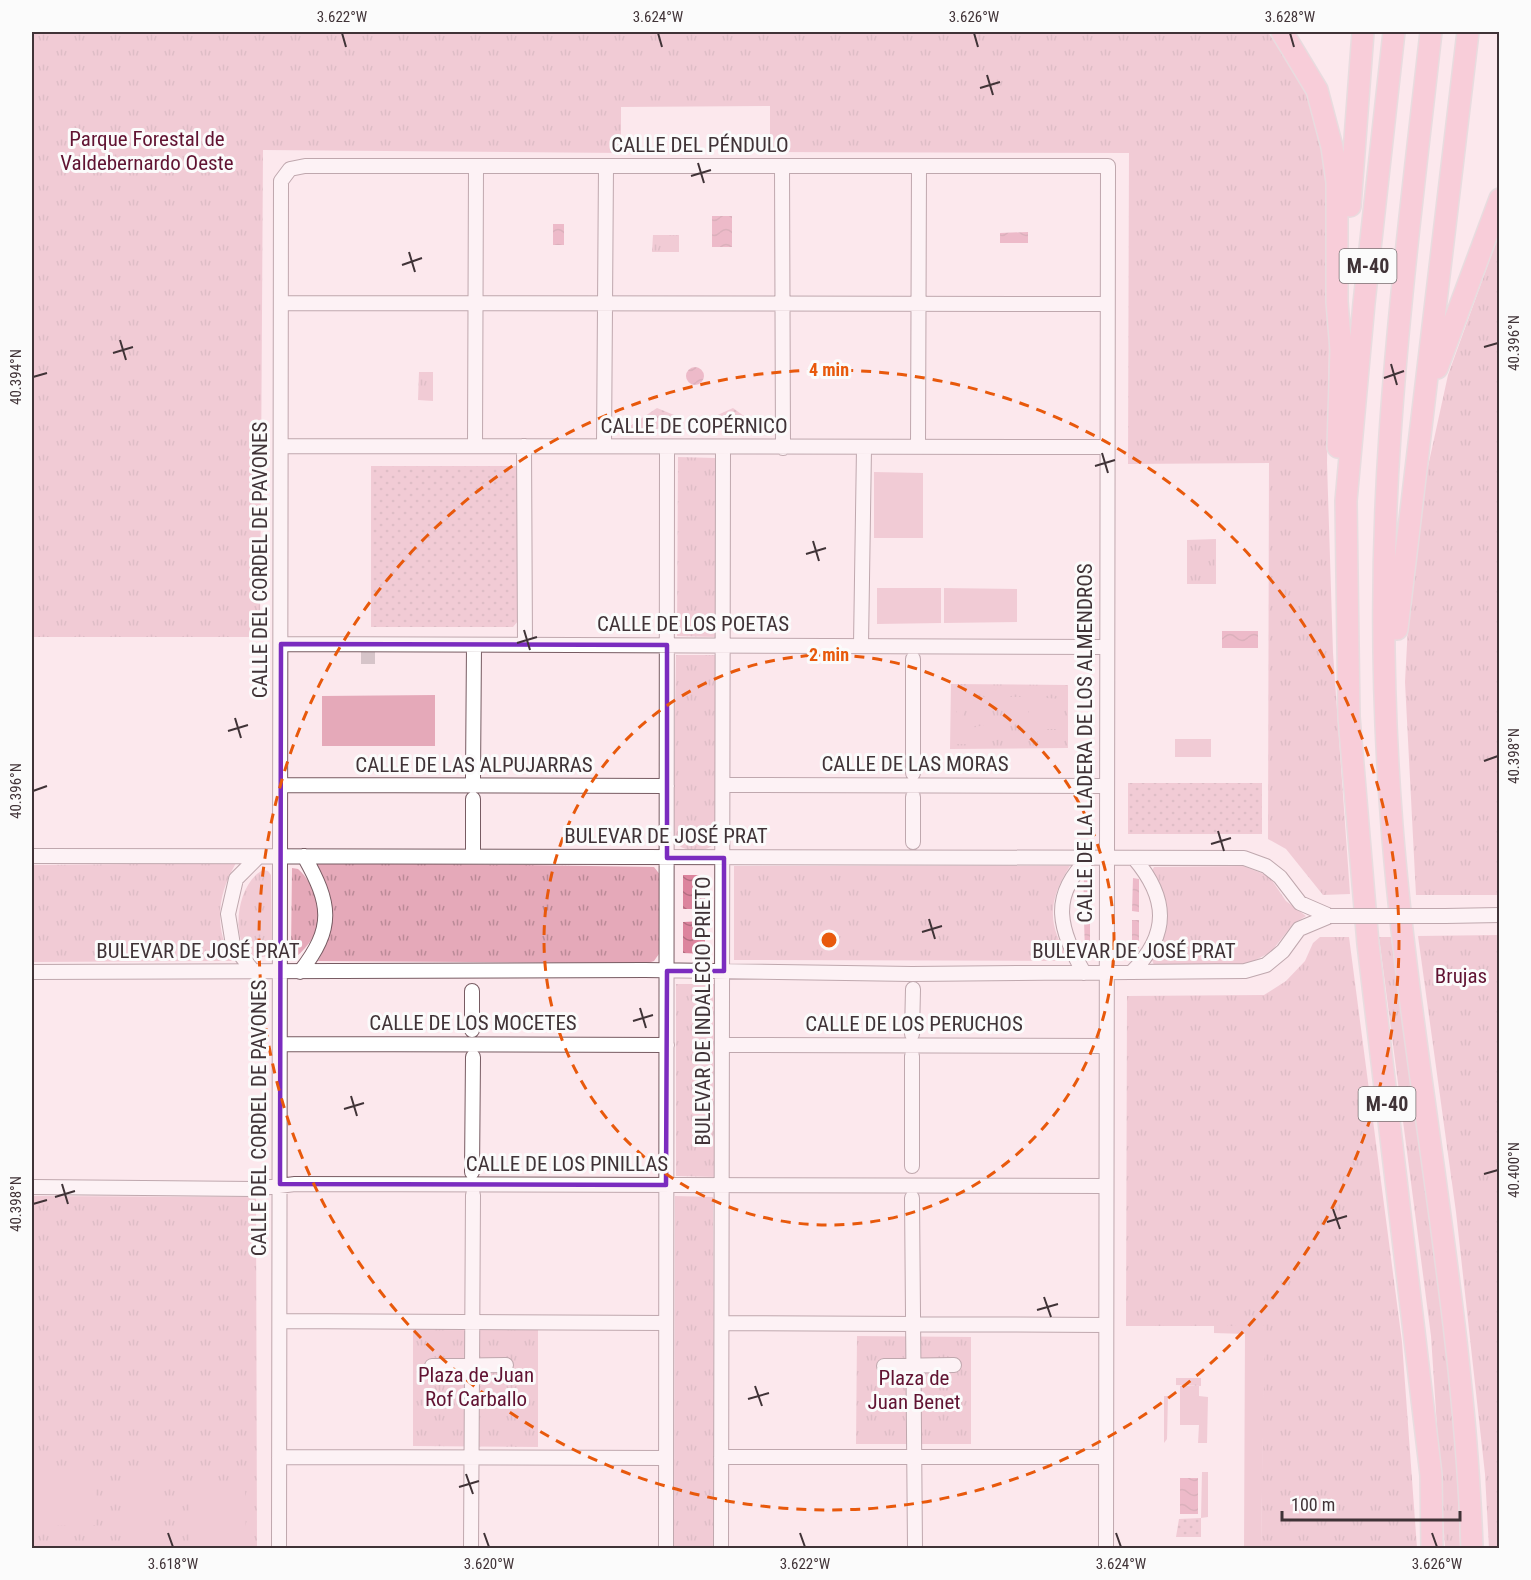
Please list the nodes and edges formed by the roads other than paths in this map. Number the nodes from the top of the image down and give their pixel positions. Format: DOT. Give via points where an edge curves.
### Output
graph roads {
  1 [pos="1282,32"];
  2 [pos="1363,32"];
  3 [pos="1394,32"];
  4 [pos="1431,32"];
  5 [pos="1468,32"];
  6 [pos="476,166"];
  7 [pos="606,166"];
  8 [pos="782,166"];
  9 [pos="919,167"];
  10 [pos="1500,199"];
  11 [pos="281,303"];
  12 [pos="475,303"];
  13 [pos="607,303"];
  14 [pos="784,304"];
  15 [pos="919,304"];
  16 [pos="1107,304"];
  17 [pos="1341,350"];
  18 [pos="1424,405"];
  19 [pos="281,446"];
  20 [pos="475,446"];
  21 [pos="524,446"];
  22 [pos="604,446"];
  23 [pos="918,447"];
  24 [pos="1106,447"];
  25 [pos="668,448"];
  26 [pos="723,448"];
  27 [pos="783,448"];
  28 [pos="864,448"];
  29 [pos="1347,501"];
  30 [pos="280,644"];
  31 [pos="525,644"];
  32 [pos="474,645"];
  33 [pos="667,645"];
  34 [pos="724,645"];
  35 [pos="861,645"];
  36 [pos="1106,647"];
  37 [pos="914,658"];
  38 [pos="1387,712"];
  39 [pos="913,773"];
  40 [pos="473,778"];
  41 [pos="281,785"];
  42 [pos="724,785"];
  43 [pos="667,786"];
  44 [pos="1106,786"];
  45 [pos="913,797"];
  46 [pos="473,799"];
  47 [pos="913,842"];
  48 [pos="474,849"];
  49 [pos="32,856"];
  50 [pos="304,856"];
  51 [pos="258,857"];
  52 [pos="281,857"];
  53 [pos="667,858"];
  54 [pos="724,858"];
  55 [pos="1089,858"];
  56 [pos="1108,858"];
  57 [pos="1134,858"];
  58 [pos="1500,915"];
  59 [pos="1330,916"];
  60 [pos="667,970"];
  61 [pos="253,971"];
  62 [pos="724,971"];
  63 [pos="32,972"];
  64 [pos="280,972"];
  65 [pos="300,972"];
  66 [pos="1106,972"];
  67 [pos="1132,972"];
  68 [pos="1084,973"];
  69 [pos="913,989"];
  70 [pos="472,991"];
  71 [pos="472,1030"];
  72 [pos="912,1034"];
  73 [pos="280,1044"];
  74 [pos="667,1045"];
  75 [pos="723,1045"];
  76 [pos="1106,1046"];
  77 [pos="912,1056"];
  78 [pos="472,1057"];
  79 [pos="912,1166"];
  80 [pos="472,1172"];
  81 [pos="32,1179"];
  82 [pos="280,1184"];
  83 [pos="666,1185"];
  84 [pos="722,1185"];
  85 [pos="1106,1186"];
  86 [pos="32,1187"];
  87 [pos="473,1195"];
  88 [pos="912,1198"];
  89 [pos="280,1321"];
  90 [pos="471,1322"];
  91 [pos="666,1323"];
  92 [pos="722,1323"];
  93 [pos="911,1324"];
  94 [pos="1106,1325"];
  95 [pos="507,1365"];
  96 [pos="954,1365"];
  97 [pos="432,1366"];
  98 [pos="473,1366"];
  99 [pos="884,1366"];
  100 [pos="912,1367"];
  101 [pos="279,1457"];
  102 [pos="471,1457"];
  103 [pos="722,1457"];
  104 [pos="916,1457"];
  105 [pos="1106,1457"];
  106 [pos="666,1458"];
  107 [pos="279,1548"];
  108 [pos="471,1548"];
  109 [pos="666,1548"];
  110 [pos="722,1548"];
  111 [pos="915,1548"];
  112 [pos="1106,1548"];
  113 [pos="1431,1548"];
  114 [pos="1472,1548"];
  1 -- 17 [label="highway" via="1317,90 1332,147 1339,216 1337,302"];
  2 -- 17 [label="highway"];
  3 -- 29 [label="highway, M-40"];
  4 -- 38 [label="highway, M-40" via="1390,435 1385,544"];
  5 -- 18 [label="highway"];
  6 -- 7 [label="street, CALLE DEL PÉNDULO"];
  6 -- 11 [label="street, CALLE DEL PÉNDULO" via="290,169 282,181"];
  6 -- 12 [label="street"];
  7 -- 8 [label="street, CALLE DEL PÉNDULO"];
  7 -- 13 [label="street"];
  8 -- 9 [label="street, CALLE DEL PÉNDULO"];
  8 -- 14 [label="street"];
  9 -- 15 [label="street"];
  9 -- 16 [label="street, CALLE DEL PÉNDULO" via="1108,166"];
  10 -- 18 [label="highway"];
  11 -- 12 [label="street"];
  11 -- 19 [label="street, CALLE DEL CORDEL DE PAVONES"];
  12 -- 13 [label="street"];
  12 -- 20 [label="street"];
  13 -- 14 [label="street"];
  13 -- 22 [label="street"];
  14 -- 15 [label="street"];
  14 -- 27 [label="street"];
  15 -- 16 [label="street"];
  15 -- 23 [label="street"];
  16 -- 24 [label="street, CALLE DE LA LADERA DE LOS ALMENDROS"];
  17 -- 29 [label="highway" via="1338,451"];
  18 -- 38 [label="highway"];
  19 -- 20 [label="street, CALLE DE COPÉRNICO"];
  19 -- 30 [label="street, CALLE DEL CORDEL DE PAVONES"];
  20 -- 21 [label="street, CALLE DE COPÉRNICO"];
  21 -- 22 [label="street, CALLE DE COPÉRNICO"];
  21 -- 31 [label="street"];
  22 -- 25 [label="street, CALLE DE COPÉRNICO"];
  23 -- 24 [label="street, CALLE DE COPÉRNICO"];
  23 -- 28 [label="street, CALLE DE COPÉRNICO"];
  24 -- 36 [label="street, CALLE DE LA LADERA DE LOS ALMENDROS"];
  25 -- 26 [label="street, CALLE DE COPÉRNICO"];
  25 -- 33 [label="street, BULEVAR DE INDALECIO PRIETO"];
  26 -- 27 [label="street, CALLE DE COPÉRNICO"];
  26 -- 34 [label="street, BULEVAR DE INDALECIO PRIETO"];
  27 -- 28 [label="street, CALLE DE COPÉRNICO"];
  28 -- 35 [label="street"];
  29 -- 113 [label="highway, M-40" via="1350,729 1368,944 1431,1475"];
  30 -- 32 [label="street, CALLE DE LOS POETAS" via="368,648"];
  30 -- 41 [label="street, CALLE DEL CORDEL DE PAVONES"];
  31 -- 32 [label="street, CALLE DE LOS POETAS"];
  31 -- 33 [label="street, CALLE DE LOS POETAS"];
  32 -- 40 [label="street"];
  33 -- 34 [label="street, CALLE DE LOS POETAS"];
  33 -- 43 [label="street, BULEVAR DE INDALECIO PRIETO"];
  34 -- 35 [label="street, CALLE DE LOS POETAS"];
  34 -- 42 [label="street, BULEVAR DE INDALECIO PRIETO"];
  35 -- 36 [label="street, CALLE DE LOS POETAS"];
  36 -- 44 [label="street, CALLE DE LA LADERA DE LOS ALMENDROS"];
  37 -- 39 [label="street"];
  38 -- 114 [label="highway, M-40" via="1403,946 1446,1248 1468,1467"];
  41 -- 43 [label="street, CALLE DE LAS ALPUJARRAS"];
  41 -- 52 [label="street, CALLE DEL CORDEL DE PAVONES"];
  42 -- 44 [label="street, CALLE DE LAS MORAS"];
  42 -- 54 [label="street, BULEVAR DE INDALECIO PRIETO"];
  43 -- 53 [label="street, BULEVAR DE INDALECIO PRIETO"];
  44 -- 56 [label="street, CALLE DE LA LADERA DE LOS ALMENDROS"];
  45 -- 47 [label="street"];
  46 -- 48 [label="street"];
  49 -- 51 [label="street, BULEVAR DE JOSÉ PRAT"];
  50 -- 52 [label="street, BULEVAR DE JOSÉ PRAT"];
  50 -- 53 [label="street, BULEVAR DE JOSÉ PRAT"];
  50 -- 65 [label="street" via="318,879 327,915 324,934"];
  51 -- 52 [label="street, BULEVAR DE JOSÉ PRAT"];
  51 -- 61 [label="street" via="236,879 228,914 233,945"];
  52 -- 64 [label="street, CALLE DEL CORDEL DE PAVONES"];
  53 -- 54 [label="street, BULEVAR DE JOSÉ PRAT"];
  53 -- 60 [label="street, BULEVAR DE INDALECIO PRIETO"];
  54 -- 55 [label="street, BULEVAR DE JOSÉ PRAT"];
  54 -- 62 [label="street, BULEVAR DE INDALECIO PRIETO"];
  55 -- 56 [label="street, BULEVAR DE JOSÉ PRAT"];
  55 -- 68 [label="street, CALLE DE LA LADERA DE LOS ALMENDROS" via="1074,872 1065,893 1061,924"];
  56 -- 57 [label="street, BULEVAR DE JOSÉ PRAT"];
  56 -- 66 [label="street, CALLE DE LA LADERA DE LOS ALMENDROS"];
  57 -- 59 [label="street, BULEVAR DE JOSÉ PRAT" via="1244,858 1266,866 1280,877 1300,903"];
  57 -- 67 [label="street" via="1152,882 1160,928 1151,951"];
  58 -- 59 [label="street, bridge"];
  59 -- 67 [label="street, BULEVAR DE JOSÉ PRAT" via="1299,929 1283,951 1266,965 1245,971"];
  60 -- 62 [label="street, BULEVAR DE JOSÉ PRAT"];
  60 -- 65 [label="street, BULEVAR DE JOSÉ PRAT"];
  60 -- 74 [label="street, BULEVAR DE INDALECIO PRIETO"];
  61 -- 63 [label="street, BULEVAR DE JOSÉ PRAT"];
  61 -- 64 [label="street, BULEVAR DE JOSÉ PRAT"];
  62 -- 68 [label="street, BULEVAR DE JOSÉ PRAT"];
  62 -- 75 [label="street, BULEVAR DE INDALECIO PRIETO"];
  64 -- 65 [label="street, BULEVAR DE JOSÉ PRAT"];
  64 -- 73 [label="street, CALLE DEL CORDEL DE PAVONES"];
  66 -- 67 [label="street, BULEVAR DE JOSÉ PRAT"];
  66 -- 68 [label="street, BULEVAR DE JOSÉ PRAT"];
  66 -- 76 [label="street, CALLE DE LA LADERA DE LOS ALMENDROS"];
  69 -- 72 [label="street"];
  70 -- 71 [label="street"];
  73 -- 74 [label="street, CALLE DE LOS MOCETES"];
  73 -- 82 [label="street, CALLE DEL CORDEL DE PAVONES"];
  74 -- 83 [label="street, BULEVAR DE INDALECIO PRIETO"];
  75 -- 76 [label="street, CALLE DE LOS PERUCHOS"];
  75 -- 84 [label="street, BULEVAR DE INDALECIO PRIETO"];
  76 -- 85 [label="street, CALLE DE LA LADERA DE LOS ALMENDROS"];
  77 -- 79 [label="street"];
  78 -- 80 [label="street"];
  81 -- 82 [label="street, CALLE DE LOS PINILLAS" via="256,1179"];
  82 -- 83 [label="street, CALLE DE LOS PINILLAS"];
  82 -- 86 [label="street, CALLE DE LOS PINILLAS" via="254,1189"];
  82 -- 89 [label="street, CALLE DEL CORDEL DE PAVONES"];
  83 -- 84 [label="street, CALLE DE LOS PINILLAS"];
  83 -- 91 [label="street, BULEVAR DE INDALECIO PRIETO"];
  84 -- 85 [label="street, CALLE DE LOS PINILLAS"];
  84 -- 92 [label="street, BULEVAR DE INDALECIO PRIETO"];
  85 -- 94 [label="street, CALLE DE LA LADERA DE LOS ALMENDROS"];
  87 -- 90 [label="street"];
  88 -- 93 [label="street"];
  89 -- 90 [label="street"];
  89 -- 101 [label="street, CALLE DEL CORDEL DE PAVONES"];
  90 -- 91 [label="street"];
  90 -- 98 [label="street"];
  91 -- 106 [label="street, BULEVAR DE INDALECIO PRIETO"];
  92 -- 93 [label="street"];
  92 -- 103 [label="street, BULEVAR DE INDALECIO PRIETO"];
  93 -- 94 [label="street"];
  93 -- 100 [label="street"];
  94 -- 105 [label="street, CALLE DE LA LADERA DE LOS ALMENDROS"];
  95 -- 98 [label="street"];
  96 -- 100 [label="street"];
  97 -- 98 [label="street"];
  98 -- 102 [label="street"];
  99 -- 100 [label="street"];
  100 -- 104 [label="street"];
  101 -- 102 [label="street"];
  101 -- 107 [label="street, CALLE DEL CORDEL DE PAVONES"];
  102 -- 106 [label="street"];
  102 -- 108 [label="street"];
  103 -- 104 [label="street"];
  103 -- 110 [label="street, BULEVAR DE INDALECIO PRIETO"];
  104 -- 105 [label="street"];
  104 -- 111 [label="street"];
  105 -- 112 [label="street, CALLE DE LA LADERA DE LOS ALMENDROS"];
  106 -- 109 [label="street, BULEVAR DE INDALECIO PRIETO"];
}
